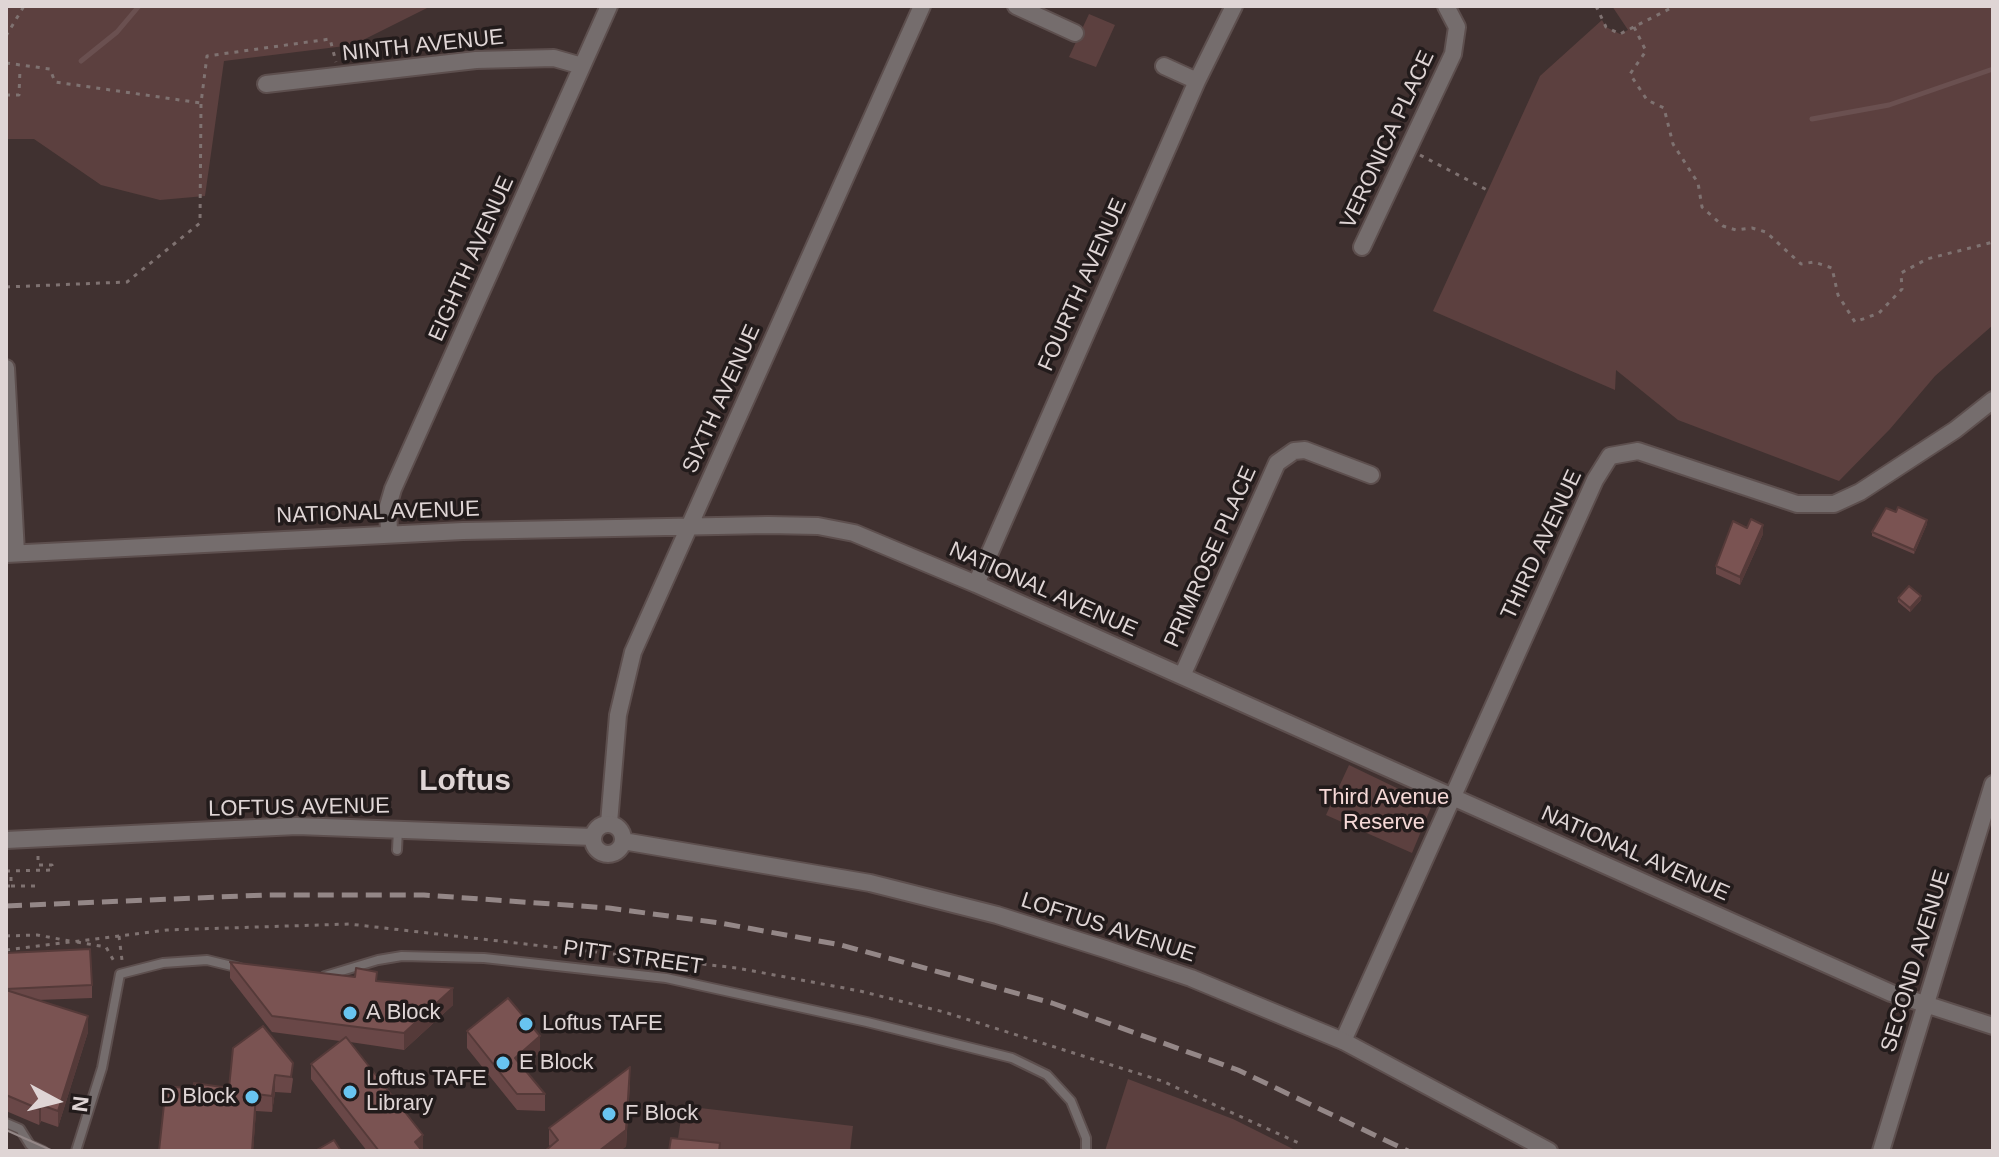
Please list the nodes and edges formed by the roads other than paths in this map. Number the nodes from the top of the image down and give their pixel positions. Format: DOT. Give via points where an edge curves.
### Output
graph roads {
  1 [pos="609,6"];
  2 [pos="922,6"];
  3 [pos="1016,6"];
  4 [pos="1234,6"];
  5 [pos="1446,6"];
  6 [pos="1075,33"];
  7 [pos="582,66"];
  8 [pos="1164,66"];
  9 [pos="1197,81"];
  10 [pos="266,84"];
  11 [pos="1362,247"];
  12 [pos="6,368"];
  13 [pos="1993,400"];
  14 [pos="1371,475"];
  15 [pos="689,527"];
  16 [pos="389,533"];
  17 [pos="11,554"];
  18 [pos="976,584"];
  19 [pos="1182,676"];
  20 [pos="1993,784"];
  21 [pos="1451,797"];
  22 [pos="609,823"];
  23 [pos="398,828"];
  24 [pos="593,837"];
  25 [pos="6,840"];
  26 [pos="623,841"];
  27 [pos="397,850"];
  28 [pos="245,969"];
  29 [pos="314,977"];
  30 [pos="1926,1006"];
  31 [pos="1993,1026"];
  32 [pos="1343,1041"];
  33 [pos="6,1123"];
  34 [pos="43,1151"];
  35 [pos="76,1151"];
  36 [pos="1086,1151"];
  37 [pos="1549,1151"];
  38 [pos="1881,1151"];
  1 -- 7 [label="street, EIGHTH AVENUE"];
  2 -- 15 [label="street, SIXTH AVENUE"];
  3 -- 6 [label="street"];
  4 -- 9 [label="street, FOURTH AVENUE"];
  5 -- 11 [label="street, VERONICA PLACE" via="1457,27 1453,54"];
  7 -- 10 [label="street, NINTH AVENUE" via="554,58 476,60"];
  7 -- 16 [label="street, EIGHTH AVENUE" via="393,489"];
  8 -- 9 [label="street"];
  9 -- 18 [label="street, FOURTH AVENUE"];
  12 -- 17 [label="street"];
  13 -- 21 [label="street, THIRD AVENUE" via="1955,430 1834,504 1797,504 1638,451 1610,456"];
  14 -- 19 [label="street, PRIMROSE PLACE" via="1305,450 1277,463"];
  15 -- 16 [label="street, NATIONAL AVENUE"];
  15 -- 18 [label="street, NATIONAL AVENUE" via="818,526 868,539"];
  15 -- 22 [label="street, SIXTH AVENUE" via="623,683"];
  16 -- 17 [label="street, NATIONAL AVENUE"];
  18 -- 19 [label="street, NATIONAL AVENUE"];
  19 -- 21 [label="street, NATIONAL AVENUE"];
  20 -- 30 [label="street, SECOND AVENUE"];
  21 -- 30 [label="street, NATIONAL AVENUE"];
  21 -- 32 [label="street, THIRD AVENUE"];
  22 -- 24 [label="street" via="598,827"];
  22 -- 26 [label="street" via="622,831"];
  23 -- 24 [label="street, LOFTUS AVENUE"];
  23 -- 25 [label="street, LOFTUS AVENUE" via="297,826"];
  23 -- 27 [label="lane"];
  24 -- 26 [label="street" via="606,854"];
  26 -- 32 [label="street, LOFTUS AVENUE" via="870,883 997,915 1191,978"];
  28 -- 35 [label="lane" via="207,960 122,973 104,1060"];
  29 -- 36 [label="lane, PITT STREET" via="402,956 484,958 666,978 836,1015 1012,1058 1047,1075 1071,1101"];
  30 -- 31 [label="street, NATIONAL AVENUE"];
  30 -- 38 [label="street, SECOND AVENUE"];
  32 -- 37 [label="street, LOFTUS AVENUE"];
  33 -- 34 [label="lane"];
}
